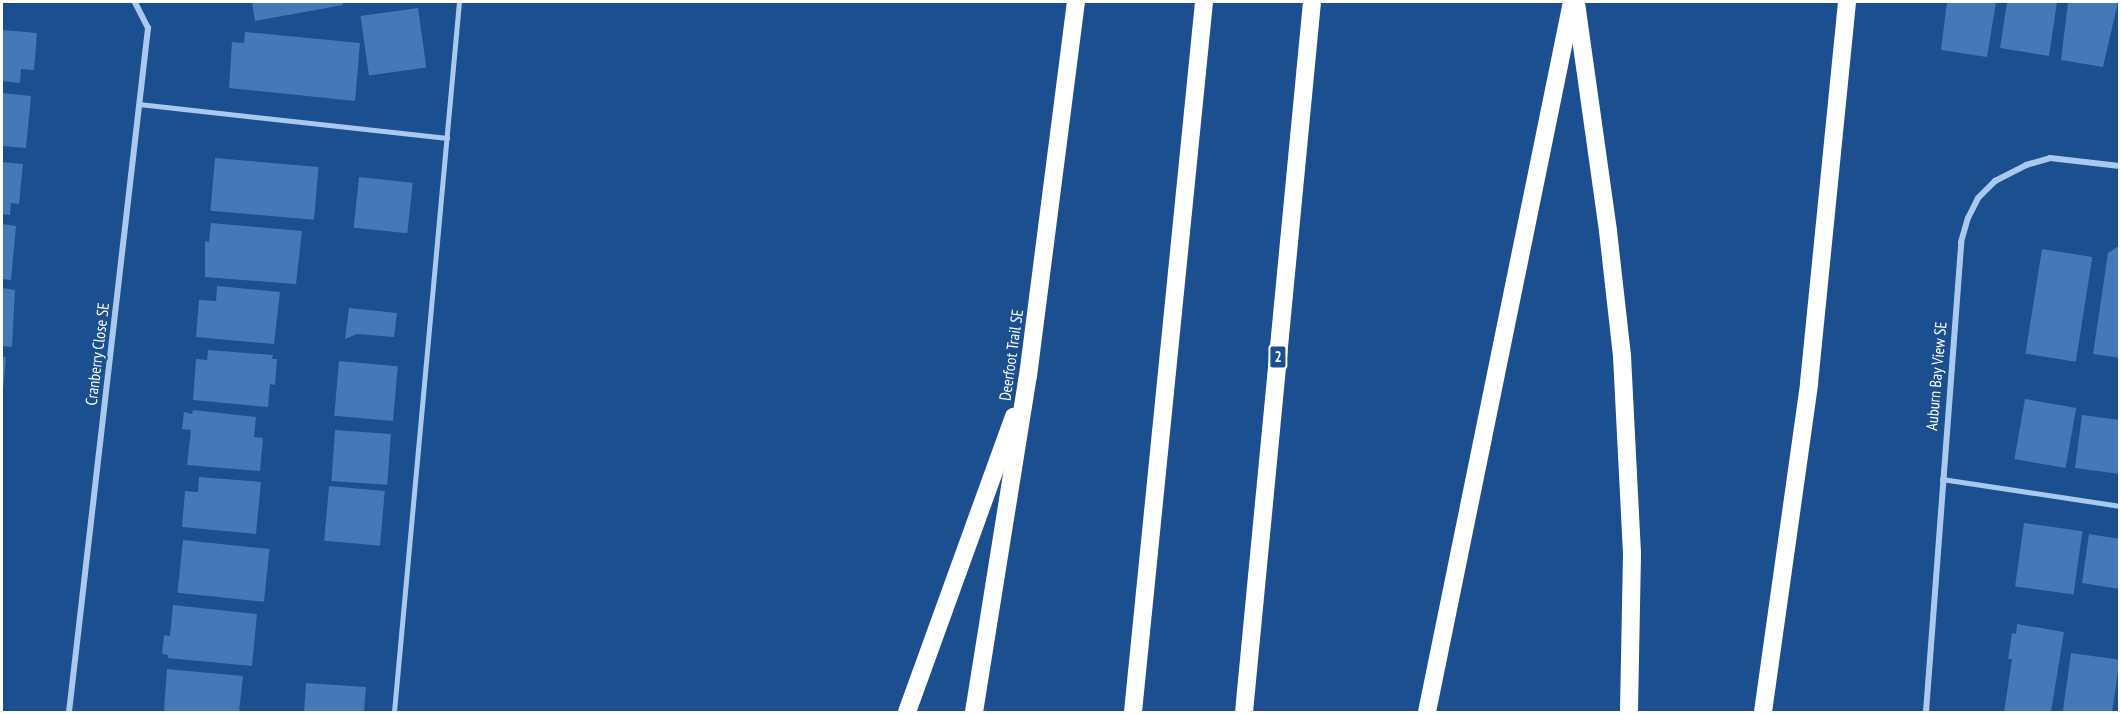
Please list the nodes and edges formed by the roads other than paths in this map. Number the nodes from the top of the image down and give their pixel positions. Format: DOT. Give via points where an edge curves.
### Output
graph roads {
  1 [pos="135,2"];
  2 [pos="459,2"];
  3 [pos="1076,2"];
  4 [pos="1204,2"];
  5 [pos="1312,2"];
  6 [pos="1574,2"];
  7 [pos="1847,2"];
  8 [pos="139,104"];
  9 [pos="447,138"];
  10 [pos="2120,166"];
  11 [pos="1029,376"];
  12 [pos="1942,479"];
  13 [pos="2120,506"];
  14 [pos="69,712"];
  15 [pos="394,712"];
  16 [pos="907,712"];
  17 [pos="974,712"];
  18 [pos="1133,712"];
  19 [pos="1244,712"];
  20 [pos="1427,712"];
  21 [pos="1629,712"];
  22 [pos="1763,712"];
  23 [pos="1926,712"];
  1 -- 8 [label="street, Cranberry Close SE" via="148,28"];
  2 -- 9 [label="lane"];
  3 -- 11 [label="highway, Deerfoot Trail SE"];
  4 -- 18 [label="highway"];
  5 -- 19 [label="highway, 2"];
  6 -- 20 [label="highway"];
  6 -- 21 [label="highway" via="1622,356 1632,565"];
  7 -- 22 [label="highway" via="1809,383"];
  8 -- 9 [label="lane"];
  8 -- 14 [label="street, Cranberry Close SE"];
  9 -- 15 [label="lane"];
  10 -- 12 [label="street, Auburn Bay View SE" via="2050,158 2026,165 1995,182 1978,198 1960,242"];
  11 -- 16 [label="highway"];
  11 -- 17 [label="highway, Deerfoot Trail SE"];
  12 -- 13 [label="lane"];
  12 -- 23 [label="street, Auburn Bay View SE"];
}
